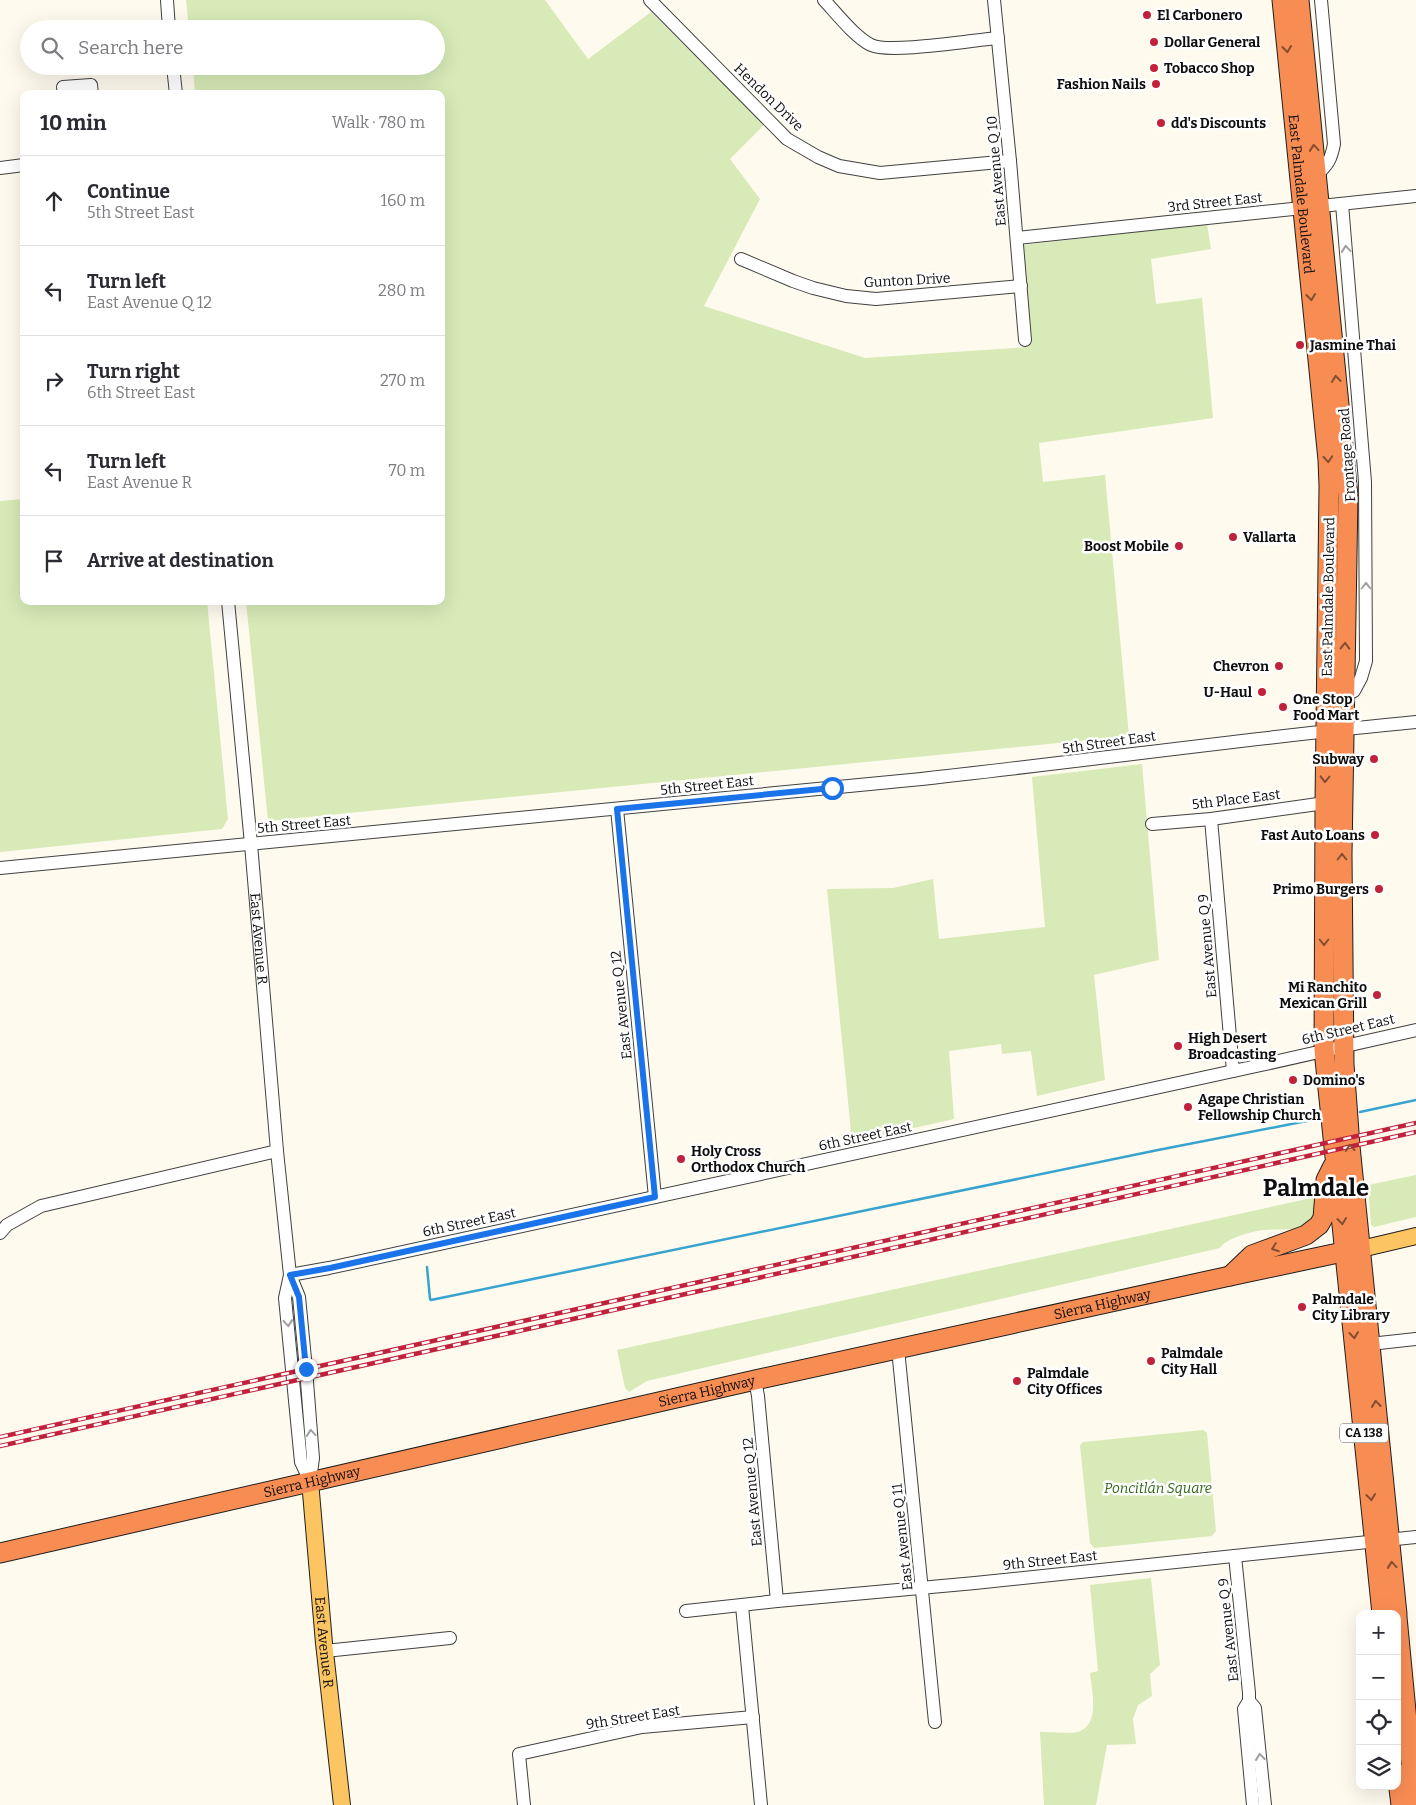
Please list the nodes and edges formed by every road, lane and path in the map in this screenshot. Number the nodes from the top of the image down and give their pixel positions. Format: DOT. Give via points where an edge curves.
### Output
graph roads {
  1 [pos="167,0"];
  2 [pos="650,0"];
  3 [pos="824,0"];
  4 [pos="994,0"];
  5 [pos="1282,0"];
  6 [pos="1299,0"];
  7 [pos="1321,0"];
  8 [pos="169,20"];
  9 [pos="998,38"];
  10 [pos="174,75"];
  11 [pos="63,90"];
  12 [pos="92,90"];
  13 [pos="176,90"];
  14 [pos="1010,161"];
  15 [pos="20,166"];
  16 [pos="0,168"];
  17 [pos="1316,176"];
  18 [pos="1416,196"];
  19 [pos="1342,204"];
  20 [pos="1311,208"];
  21 [pos="1016,238"];
  22 [pos="741,259"];
  23 [pos="1021,286"];
  24 [pos="1025,340"];
  25 [pos="228,605"];
  26 [pos="1344,695"];
  27 [pos="1416,722"];
  28 [pos="1335,730"];
  29 [pos="1325,803"];
  30 [pos="617,809"];
  31 [pos="1211,819"];
  32 [pos="1152,824"];
  33 [pos="251,844"];
  34 [pos="0,868"];
  35 [pos="1416,1030"];
  36 [pos="1343,1046"];
  37 [pos="1324,1050"];
  38 [pos="1233,1071"];
  39 [pos="277,1151"];
  40 [pos="1335,1160"];
  41 [pos="655,1197"];
  42 [pos="0,1233"];
  43 [pos="1416,1236"];
  44 [pos="1353,1250"];
  45 [pos="290,1275"];
  46 [pos="1230,1276"];
  47 [pos="1416,1339"];
  48 [pos="1370,1344"];
  49 [pos="898,1349"];
  50 [pos="755,1380"];
  51 [pos="310,1481"];
  52 [pos="1416,1537"];
  53 [pos="1382,1540"];
  54 [pos="0,1553"];
  55 [pos="1236,1556"];
  56 [pos="922,1588"];
  57 [pos="777,1601"];
  58 [pos="742,1606"];
  59 [pos="1382,1610"];
  60 [pos="1396,1610"];
  61 [pos="686,1611"];
  62 [pos="450,1638"];
  63 [pos="325,1651"];
  64 [pos="1401,1655"];
  65 [pos="1249,1700"];
  66 [pos="753,1717"];
  67 [pos="935,1722"];
  68 [pos="1399,1790"];
  69 [pos="342,1805"];
  70 [pos="524,1805"];
  71 [pos="762,1805"];
  72 [pos="1253,1805"];
  73 [pos="1265,1805"];
  74 [pos="1401,1805"];
  75 [pos="1415,1805"];
  1 -- 8 [label="street"];
  2 -- 14 [label="street, Hendon Drive" via="786,139 818,157 839,166 880,173"];
  3 -- 9 [label="street" via="860,38 872,46 893,49"];
  4 -- 9 [label="street, East Avenue Q 10"];
  5 -- 20 [label="highway, East Palmdale Boulevard / CA 138, one-way"];
  17 -- 6 [label="highway, East Palmdale Boulevard / CA 138, one-way"];
  7 -- 17 [label="street" via="1334,144 1328,164"];
  9 -- 14 [label="street, East Avenue Q 10"];
  10 -- 13 [label="street"];
  11 -- 12 [label="street" via="63,87 91,85"];
  14 -- 21 [label="street, East Avenue Q 10"];
  15 -- 16 [label="street"];
  17 -- 20 [label="highway, East Palmdale Boulevard / CA 138"];
  18 -- 19 [label="street, 3rd Street East"];
  19 -- 20 [label="street, 3rd Street East"];
  26 -- 19 [label="street, Frontage Road, one-way" via="1354,691 1366,661 1366,547 1365,482"];
  20 -- 21 [label="street, 3rd Street East"];
  26 -- 20 [label="highway, East Palmdale Boulevard / CA 138, one-way" via="1348,496"];
  20 -- 28 [label="highway, East Palmdale Boulevard / CA 138, one-way" via="1328,460"];
  21 -- 23 [label="street, East Avenue Q 10"];
  22 -- 23 [label="street, Gunton Drive" via="813,288 876,299"];
  23 -- 24 [label="street, East Avenue Q 10"];
  25 -- 33 [label="street, East Avenue R"];
  26 -- 28 [label="highway, East Palmdale Boulevard / CA 138"];
  27 -- 28 [label="street, 5th Street East"];
  28 -- 29 [label="highway, East Palmdale Boulevard / CA 138, one-way"];
  28 -- 30 [label="street, 5th Street East" via="1017,768"];
  36 -- 28 [label="highway, East Palmdale Boulevard / CA 138, one-way"];
  29 -- 31 [label="street, 5th Place East"];
  29 -- 37 [label="highway, East Palmdale Boulevard / CA 138, one-way"];
  30 -- 33 [label="street, 5th Street East"];
  30 -- 41 [label="street, East Avenue Q 12"];
  31 -- 32 [label="street, 5th Place East"];
  31 -- 38 [label="street, East Avenue Q 9"];
  33 -- 34 [label="street, 5th Street East"];
  33 -- 39 [label="street, East Avenue R"];
  35 -- 36 [label="street, 6th Street East"];
  36 -- 37 [label="street, 6th Street East"];
  44 -- 36 [label="highway, East Palmdale Boulevard / CA 138, one-way"];
  37 -- 38 [label="street, 6th Street East"];
  37 -- 40 [label="highway, East Palmdale Boulevard / CA 138"];
  38 -- 41 [label="street, 6th Street East"];
  39 -- 42 [label="street" via="42,1206 7,1225"];
  39 -- 45 [label="street, East Avenue R"];
  40 -- 44 [label="highway, East Palmdale Boulevard / CA 138, one-way"];
  40 -- 46 [label="highway, one-way" via="1326,1180 1323,1218 1319,1225 1306,1235 1252,1255"];
  41 -- 45 [label="street, 6th Street East"];
  43 -- 44 [label="main road, Sierra Highway"];
  44 -- 46 [label="highway, Sierra Highway"];
  44 -- 48 [label="highway, East Palmdale Boulevard / CA 138"];
  44 -- 53 [label="highway, East Palmdale Boulevard / CA 138, one-way"];
  45 -- 51 [label="street, East Avenue R" via="285,1298 295,1408 301,1462"];
  46 -- 49 [label="highway, Sierra Highway"];
  47 -- 48 [label="street"];
  53 -- 48 [label="highway, East Palmdale Boulevard / CA 138, one-way"];
  49 -- 50 [label="highway, Sierra Highway"];
  49 -- 56 [label="street, East Avenue Q 11"];
  50 -- 51 [label="highway, Sierra Highway"];
  50 -- 57 [label="street, East Avenue Q 12"];
  51 -- 54 [label="highway, Sierra Highway"];
  51 -- 63 [label="main road, East Avenue R"];
  52 -- 53 [label="street, 9th Street East"];
  53 -- 55 [label="street, 9th Street East"];
  53 -- 59 [label="highway, East Palmdale Boulevard / CA 138"];
  60 -- 53 [label="highway, East Palmdale Boulevard / CA 138, one-way"];
  55 -- 56 [label="street, 9th Street East"];
  55 -- 65 [label="street, East Avenue Q 9"];
  56 -- 57 [label="street, 9th Street East"];
  56 -- 67 [label="street, East Avenue Q 11"];
  57 -- 58 [label="street, 9th Street East"];
  58 -- 61 [label="street, 9th Street East"];
  58 -- 66 [label="street"];
  62 -- 63 [label="street"];
  63 -- 69 [label="main road, East Avenue R"];
  64 -- 75 [label="highway, East Palmdale Boulevard / CA 138"];
  65 -- 72 [label="street, East Avenue Q 9" via="1244,1709"];
  73 -- 65 [label="street, East Avenue Q 9, one-way" via="1255,1708"];
  66 -- 70 [label="street, 9th Street East" via="642,1727 519,1754"];
  66 -- 71 [label="street"];
  68 -- 74 [label="highway"];
}
